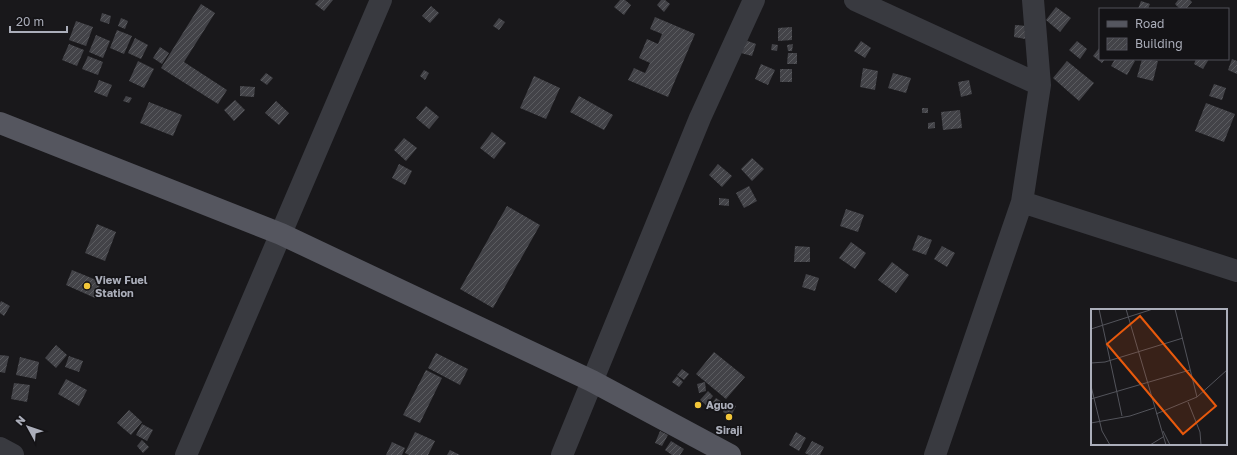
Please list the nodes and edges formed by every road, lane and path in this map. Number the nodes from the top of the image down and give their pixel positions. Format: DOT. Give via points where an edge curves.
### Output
graph roads {
  1 [pos="381,0"];
  2 [pos="754,0"];
  3 [pos="855,0"];
  4 [pos="1033,0"];
  5 [pos="1040,85"];
  6 [pos="0,123"];
  7 [pos="1022,202"];
  8 [pos="281,234"];
  9 [pos="1237,271"];
  10 [pos="592,381"];
  11 [pos="0,448"];
  12 [pos="13,455"];
  13 [pos="186,455"];
  14 [pos="562,455"];
  15 [pos="730,455"];
  16 [pos="935,455"];
  1 -- 8 [label="street"];
  2 -- 10 [label="street" via="700,118"];
  3 -- 5 [label="street"];
  4 -- 5 [label="street"];
  5 -- 7 [label="street"];
  6 -- 8 [label="main road"];
  7 -- 9 [label="street"];
  7 -- 16 [label="street"];
  8 -- 10 [label="main road"];
  8 -- 13 [label="street"];
  10 -- 14 [label="street"];
  10 -- 15 [label="main road"];
  11 -- 12 [label="street"];
}
